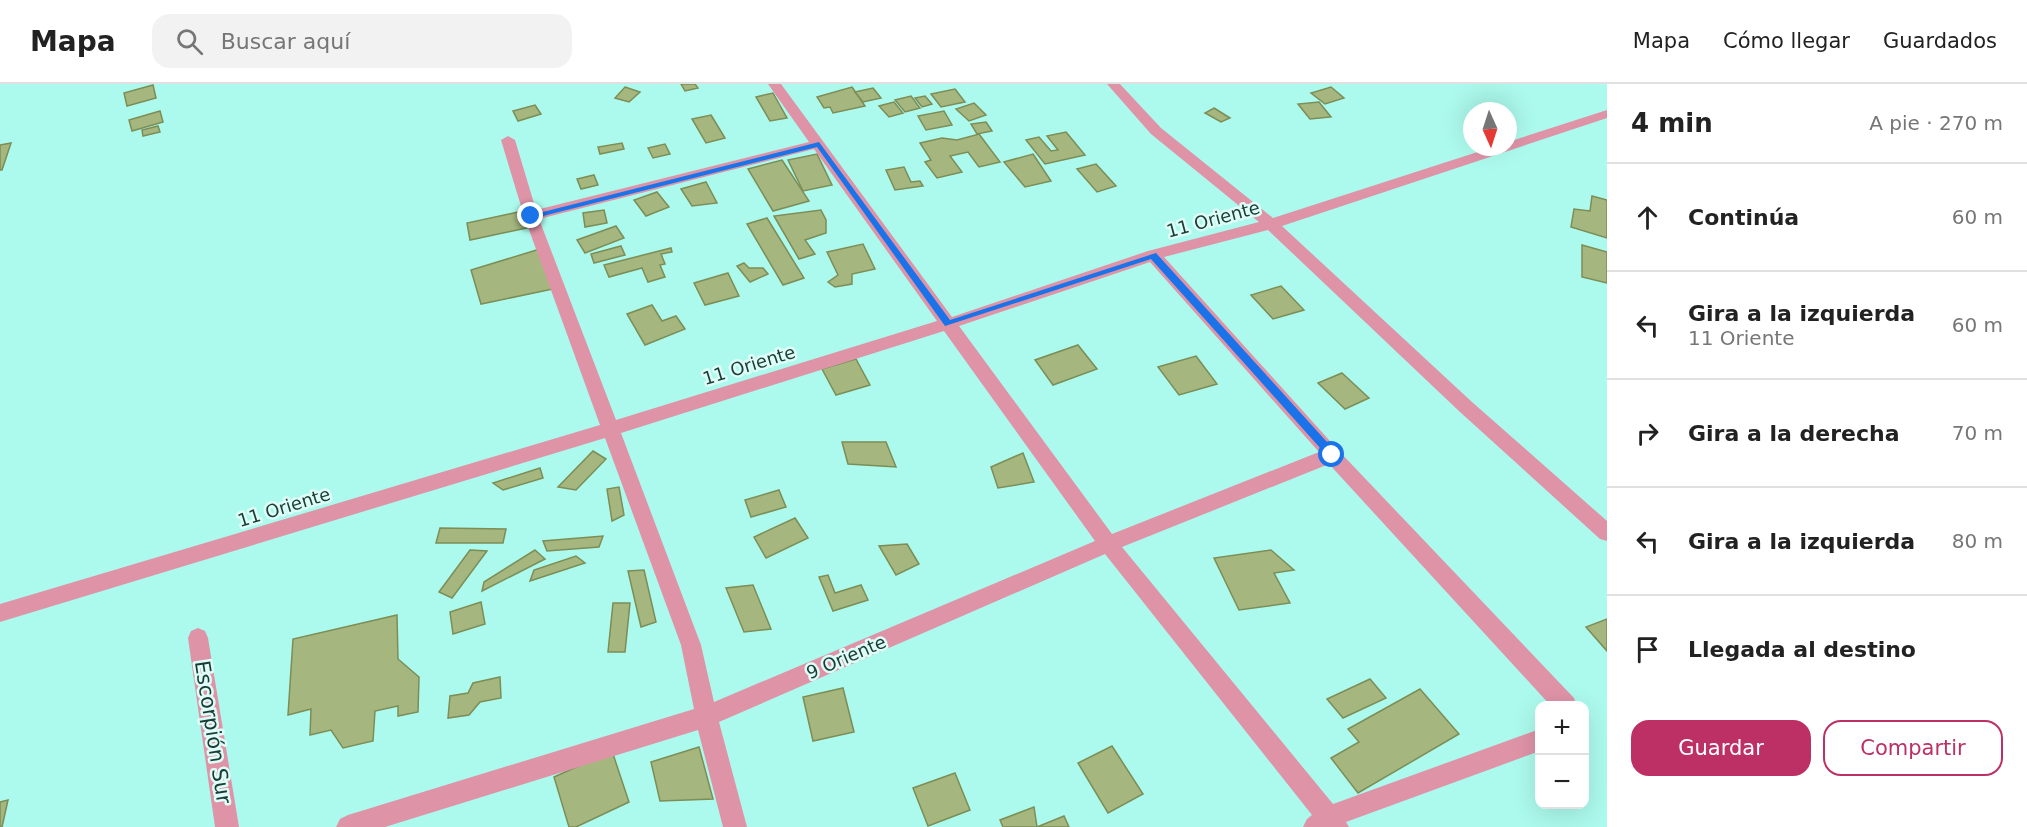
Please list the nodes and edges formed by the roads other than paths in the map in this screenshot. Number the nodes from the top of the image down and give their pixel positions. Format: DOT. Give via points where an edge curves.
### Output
graph roads {
  1 [pos="774,84"];
  2 [pos="1113,84"];
  3 [pos="1607,114"];
  4 [pos="508,140"];
  5 [pos="819,144"];
  6 [pos="1517,144"];
  7 [pos="1479,156"];
  8 [pos="531,216"];
  9 [pos="1271,224"];
  10 [pos="1153,255"];
  11 [pos="948,324"];
  12 [pos="610,429"];
  13 [pos="1332,455"];
  14 [pos="1607,533"];
  15 [pos="1108,544"];
  16 [pos="0,613"];
  17 [pos="198,638"];
  18 [pos="1562,701"];
  19 [pos="708,716"];
  20 [pos="1535,742"];
  21 [pos="1327,823"];
  22 [pos="227,827"];
  23 [pos="348,827"];
  24 [pos="735,827"];
  1 -- 5 [label="street"];
  2 -- 9 [label="street" via="1156,131"];
  3 -- 6 [label="street, 11 Oriente"];
  4 -- 8 [label="street"];
  5 -- 8 [label="street"];
  5 -- 11 [label="street"];
  7 -- 9 [label="street, 11 Oriente"];
  8 -- 12 [label="street"];
  9 -- 10 [label="street, 11 Oriente"];
  9 -- 14 [label="street"];
  10 -- 11 [label="street, 11 Oriente"];
  10 -- 13 [label="street"];
  11 -- 12 [label="street, 11 Oriente"];
  11 -- 15 [label="street"];
  12 -- 16 [label="street, 11 Oriente"];
  12 -- 19 [label="street" via="691,645"];
  13 -- 15 [label="street, 9 Oriente"];
  13 -- 18 [label="street"];
  15 -- 19 [label="street, 9 Oriente"];
  15 -- 21 [label="street"];
  17 -- 22 [label="street, Escorpión Sur"];
  19 -- 23 [label="street, 9 Oriente"];
  19 -- 24 [label="street" via="719,782"];
  20 -- 21 [label="street"];
}
